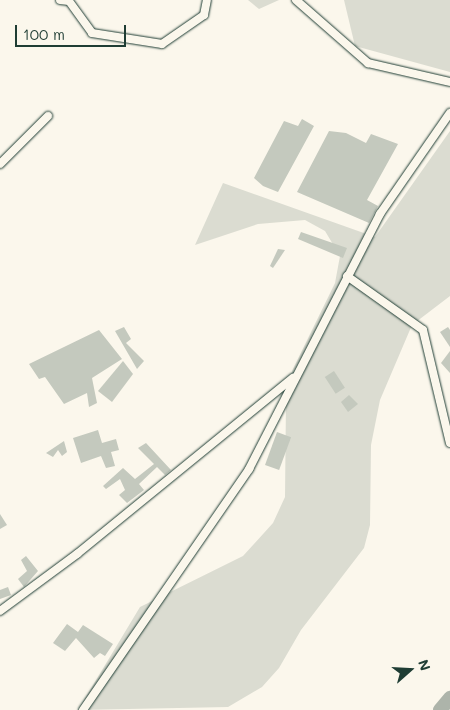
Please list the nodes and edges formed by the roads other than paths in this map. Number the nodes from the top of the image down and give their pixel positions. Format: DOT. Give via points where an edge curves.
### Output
graph roads {
  1 [pos="60,0"];
  2 [pos="207,0"];
  3 [pos="296,0"];
  4 [pos="450,82"];
  5 [pos="450,113"];
  6 [pos="48,116"];
  7 [pos="0,164"];
  8 [pos="347,276"];
  9 [pos="294,376"];
  10 [pos="450,443"];
  11 [pos="0,611"];
  12 [pos="83,710"];
  1 -- 2 [label="street" via="69,1 92,33 162,44 204,15"];
  3 -- 4 [label="street" via="368,63"];
  5 -- 8 [label="street" via="395,188"];
  6 -- 7 [label="street"];
  8 -- 9 [label="street"];
  8 -- 10 [label="street" via="423,330"];
  9 -- 11 [label="street" via="77,554"];
  9 -- 12 [label="street" via="249,469"];
}
